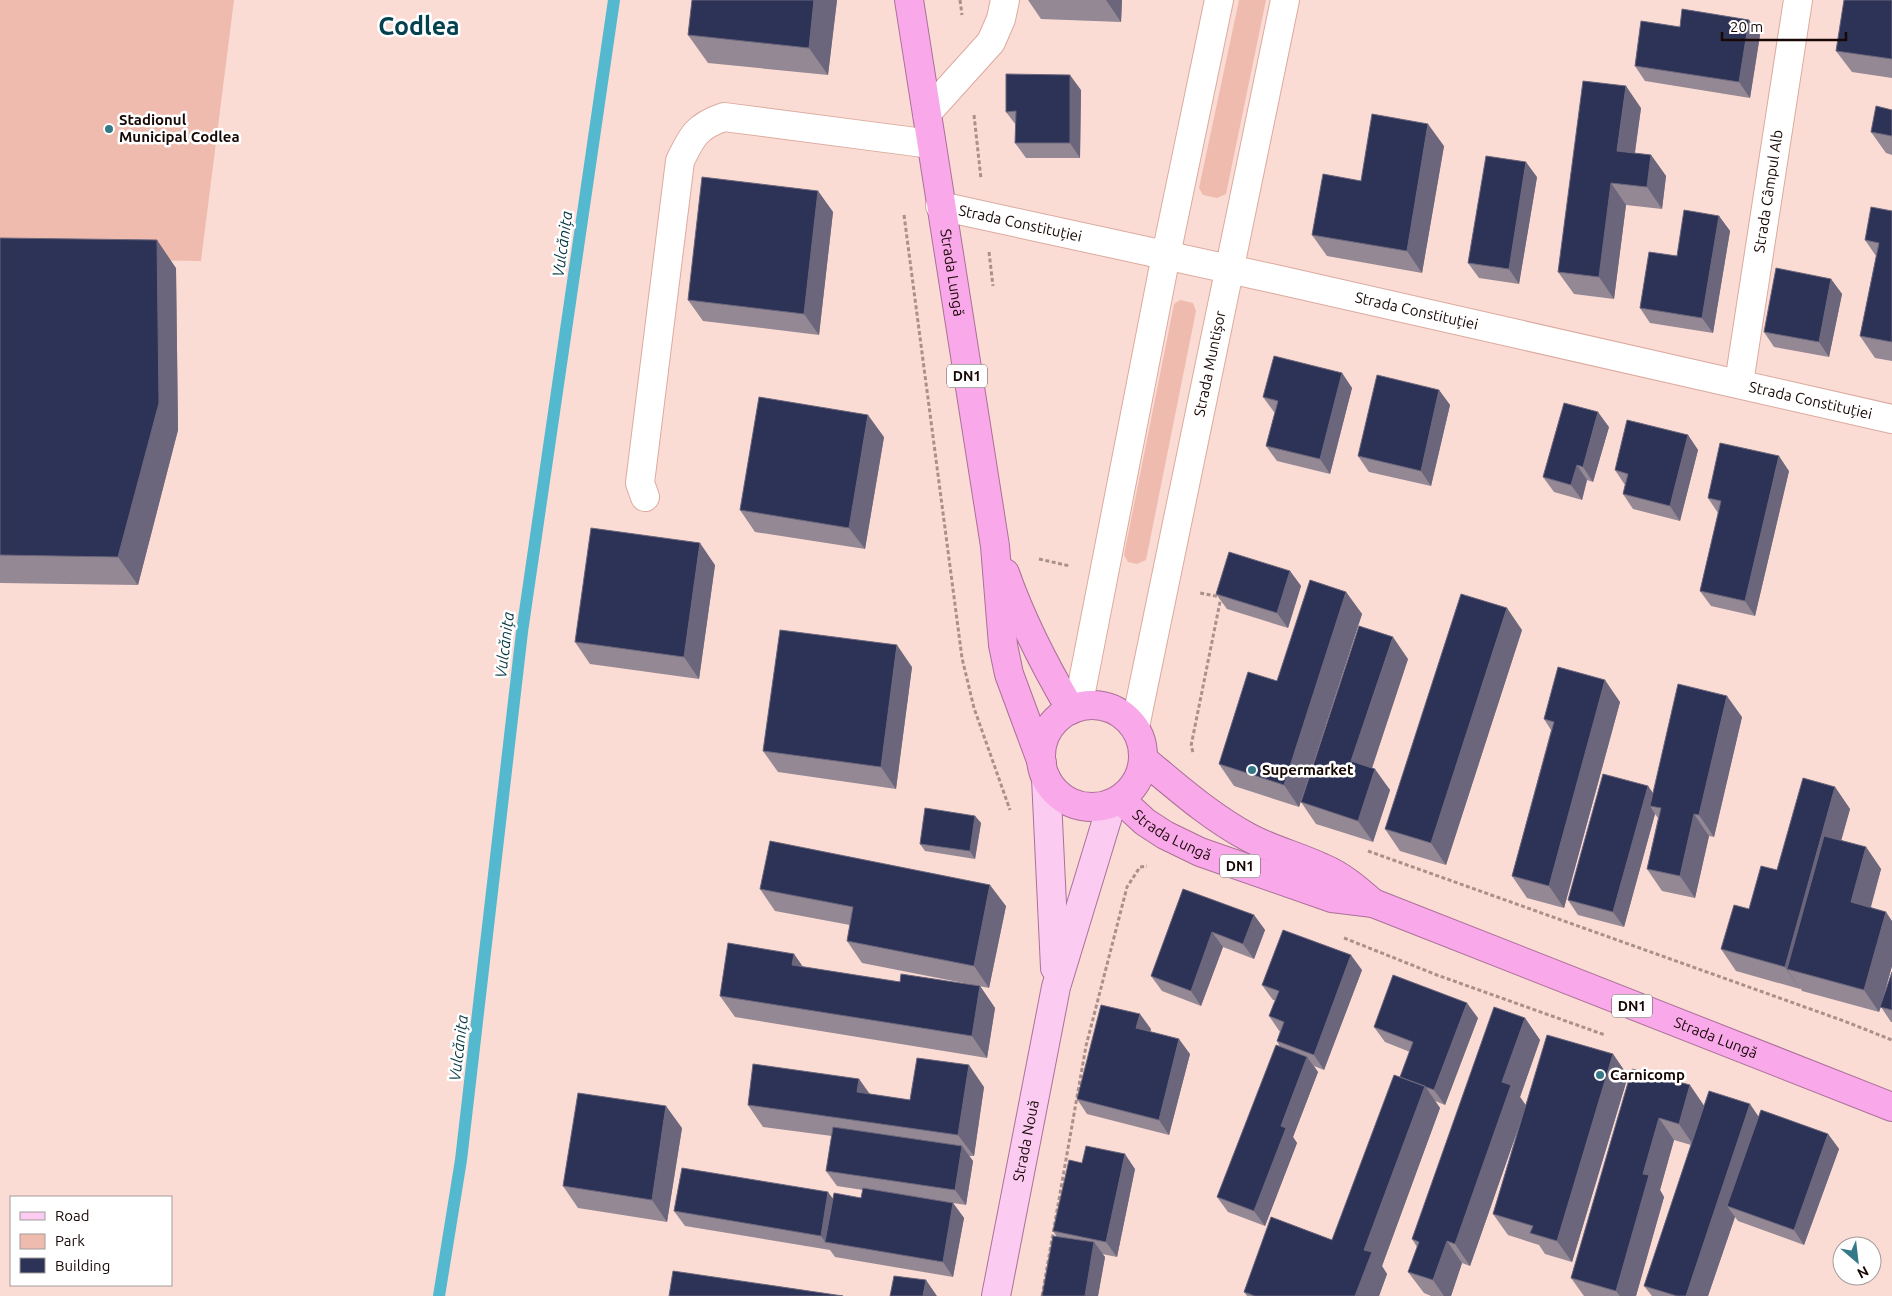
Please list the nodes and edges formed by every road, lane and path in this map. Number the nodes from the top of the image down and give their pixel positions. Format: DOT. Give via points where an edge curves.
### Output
graph roads {
  1 [pos="909,0"];
  2 [pos="960,0"];
  3 [pos="1005,0"];
  4 [pos="1219,0"];
  5 [pos="1285,0"];
  6 [pos="1798,0"];
  7 [pos="969,66"];
  8 [pos="927,113"];
  9 [pos="931,144"];
  10 [pos="940,206"];
  11 [pos="985,216"];
  12 [pos="1166,255"];
  13 [pos="1229,269"];
  14 [pos="994,294"];
  15 [pos="919,327"];
  16 [pos="1739,383"];
  17 [pos="1892,419"];
  18 [pos="645,497"];
  19 [pos="995,546"];
  20 [pos="1031,557"];
  21 [pos="1104,574"];
  22 [pos="1221,597"];
  23 [pos="1075,709"];
  24 [pos="1135,727"];
  25 [pos="1143,759"];
  26 [pos="1195,760"];
  27 [pos="1044,770"];
  28 [pos="1116,801"];
  29 [pos="1012,816"];
  30 [pos="1360,848"];
  31 [pos="1156,864"];
  32 [pos="1373,903"];
  33 [pos="1338,935"];
  34 [pos="1056,987"];
  35 [pos="1614,1039"];
  36 [pos="1892,1040"];
  37 [pos="1892,1107"];
  38 [pos="996,1296"];
  39 [pos="1042,1296"];
  1 -- 8 [label="highway, Strada Lungă / DN1"];
  2 -- 7 [label="path"];
  3 -- 7 [label="street" via="1001,20 991,42"];
  4 -- 12 [label="street"];
  5 -- 13 [label="street, Strada Muntișor"];
  6 -- 16 [label="street, Strada Câmpul Alb"];
  7 -- 8 [label="street"];
  7 -- 11 [label="path"];
  8 -- 9 [label="highway, Strada Lungă / DN1"];
  9 -- 10 [label="highway, Strada Lungă / DN1"];
  9 -- 18 [label="street" via="724,117 706,123 690,138 680,161 640,483"];
  10 -- 11 [label="street, Strada Constituției"];
  10 -- 19 [label="highway, Strada Lungă / DN1"];
  11 -- 12 [label="street, Strada Constituției"];
  11 -- 14 [label="path"];
  12 -- 13 [label="street, Strada Constituției"];
  12 -- 21 [label="street"];
  13 -- 16 [label="street, Strada Constituției"];
  13 -- 24 [label="street, Strada Muntișor"];
  15 -- 29 [label="path" via="962,658 974,708"];
  16 -- 17 [label="street, Strada Constituției"];
  19 -- 23 [label="highway, Strada Lungă / DN1" via="1023,623 1044,665"];
  19 -- 27 [label="highway, Strada Lungă / DN1" via="999,613 1009,674"];
  20 -- 21 [label="path"];
  21 -- 23 [label="street"];
  22 -- 26 [label="path" via="1191,746"];
  23 -- 24 [label="highway" via="1094,705 1110,708"];
  23 -- 27 [label="highway" via="1057,719 1048,732 1042,747"];
  24 -- 25 [label="highway"];
  25 -- 28 [label="highway" via="1137,782"];
  25 -- 32 [label="highway, Strada Lungă / DN1" via="1231,828 1323,868 1354,886"];
  27 -- 28 [label="highway, DN1" via="1055,792 1067,801 1097,807"];
  27 -- 34 [label="main road, Strada Nouă"];
  28 -- 32 [label="highway, Strada Lungă / DN1" via="1164,835 1200,852 1332,898"];
  28 -- 34 [label="main road, Strada Nouă"];
  30 -- 36 [label="path"];
  31 -- 39 [label="path" via="1140,867 1127,887 1086,1046"];
  32 -- 37 [label="highway, Strada Lungă / DN1"];
  33 -- 35 [label="path" via="1437,975"];
  34 -- 38 [label="main road, Strada Nouă"];
}
